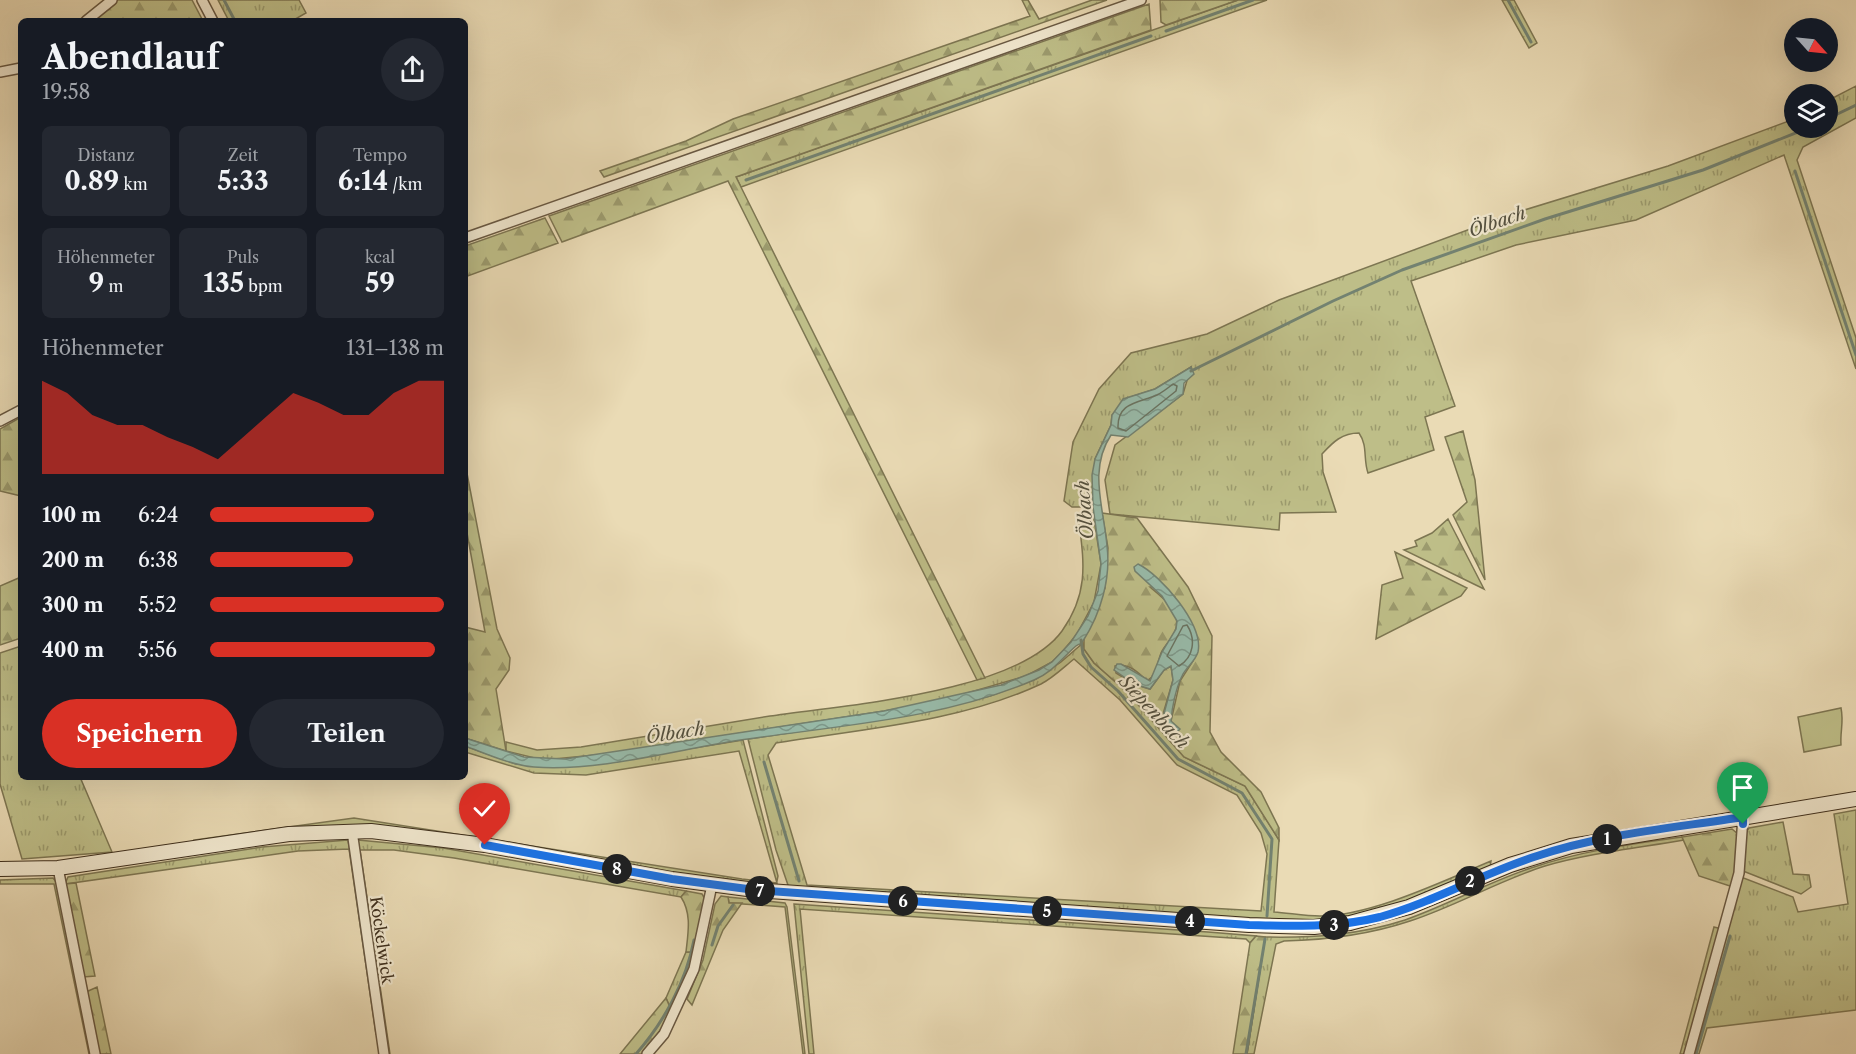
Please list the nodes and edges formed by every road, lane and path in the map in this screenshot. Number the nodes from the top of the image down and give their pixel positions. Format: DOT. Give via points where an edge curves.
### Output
graph roads {
  1 [pos="112,0"];
  2 [pos="202,0"];
  3 [pos="1142,0"];
  4 [pos="90,18"];
  5 [pos="211,18"];
  6 [pos="18,69"];
  7 [pos="0,72"];
  8 [pos="468,237"];
  9 [pos="18,412"];
  10 [pos="0,421"];
  11 [pos="1856,799"];
  12 [pos="1743,817"];
  13 [pos="352,831"];
  14 [pos="58,868"];
  15 [pos="0,869"];
  16 [pos="712,885"];
  17 [pos="95,1054"];
  18 [pos="384,1054"];
  19 [pos="647,1054"];
  20 [pos="1689,1054"];
  1 -- 4 [label="street"];
  2 -- 5 [label="street"];
  3 -- 8 [label="street"];
  6 -- 7 [label="street"];
  9 -- 10 [label="street"];
  11 -- 12 [label="main road"];
  12 -- 16 [label="main road" via="1571,846 1510,865 1380,916 1314,927"];
  12 -- 20 [label="street" via="1739,873"];
  13 -- 14 [label="main road" via="288,834"];
  13 -- 16 [label="main road" via="454,840"];
  13 -- 18 [label="street, Köckelwick"];
  14 -- 15 [label="main road"];
  14 -- 17 [label="street"];
  16 -- 19 [label="street" via="694,969 664,1034"];
}
